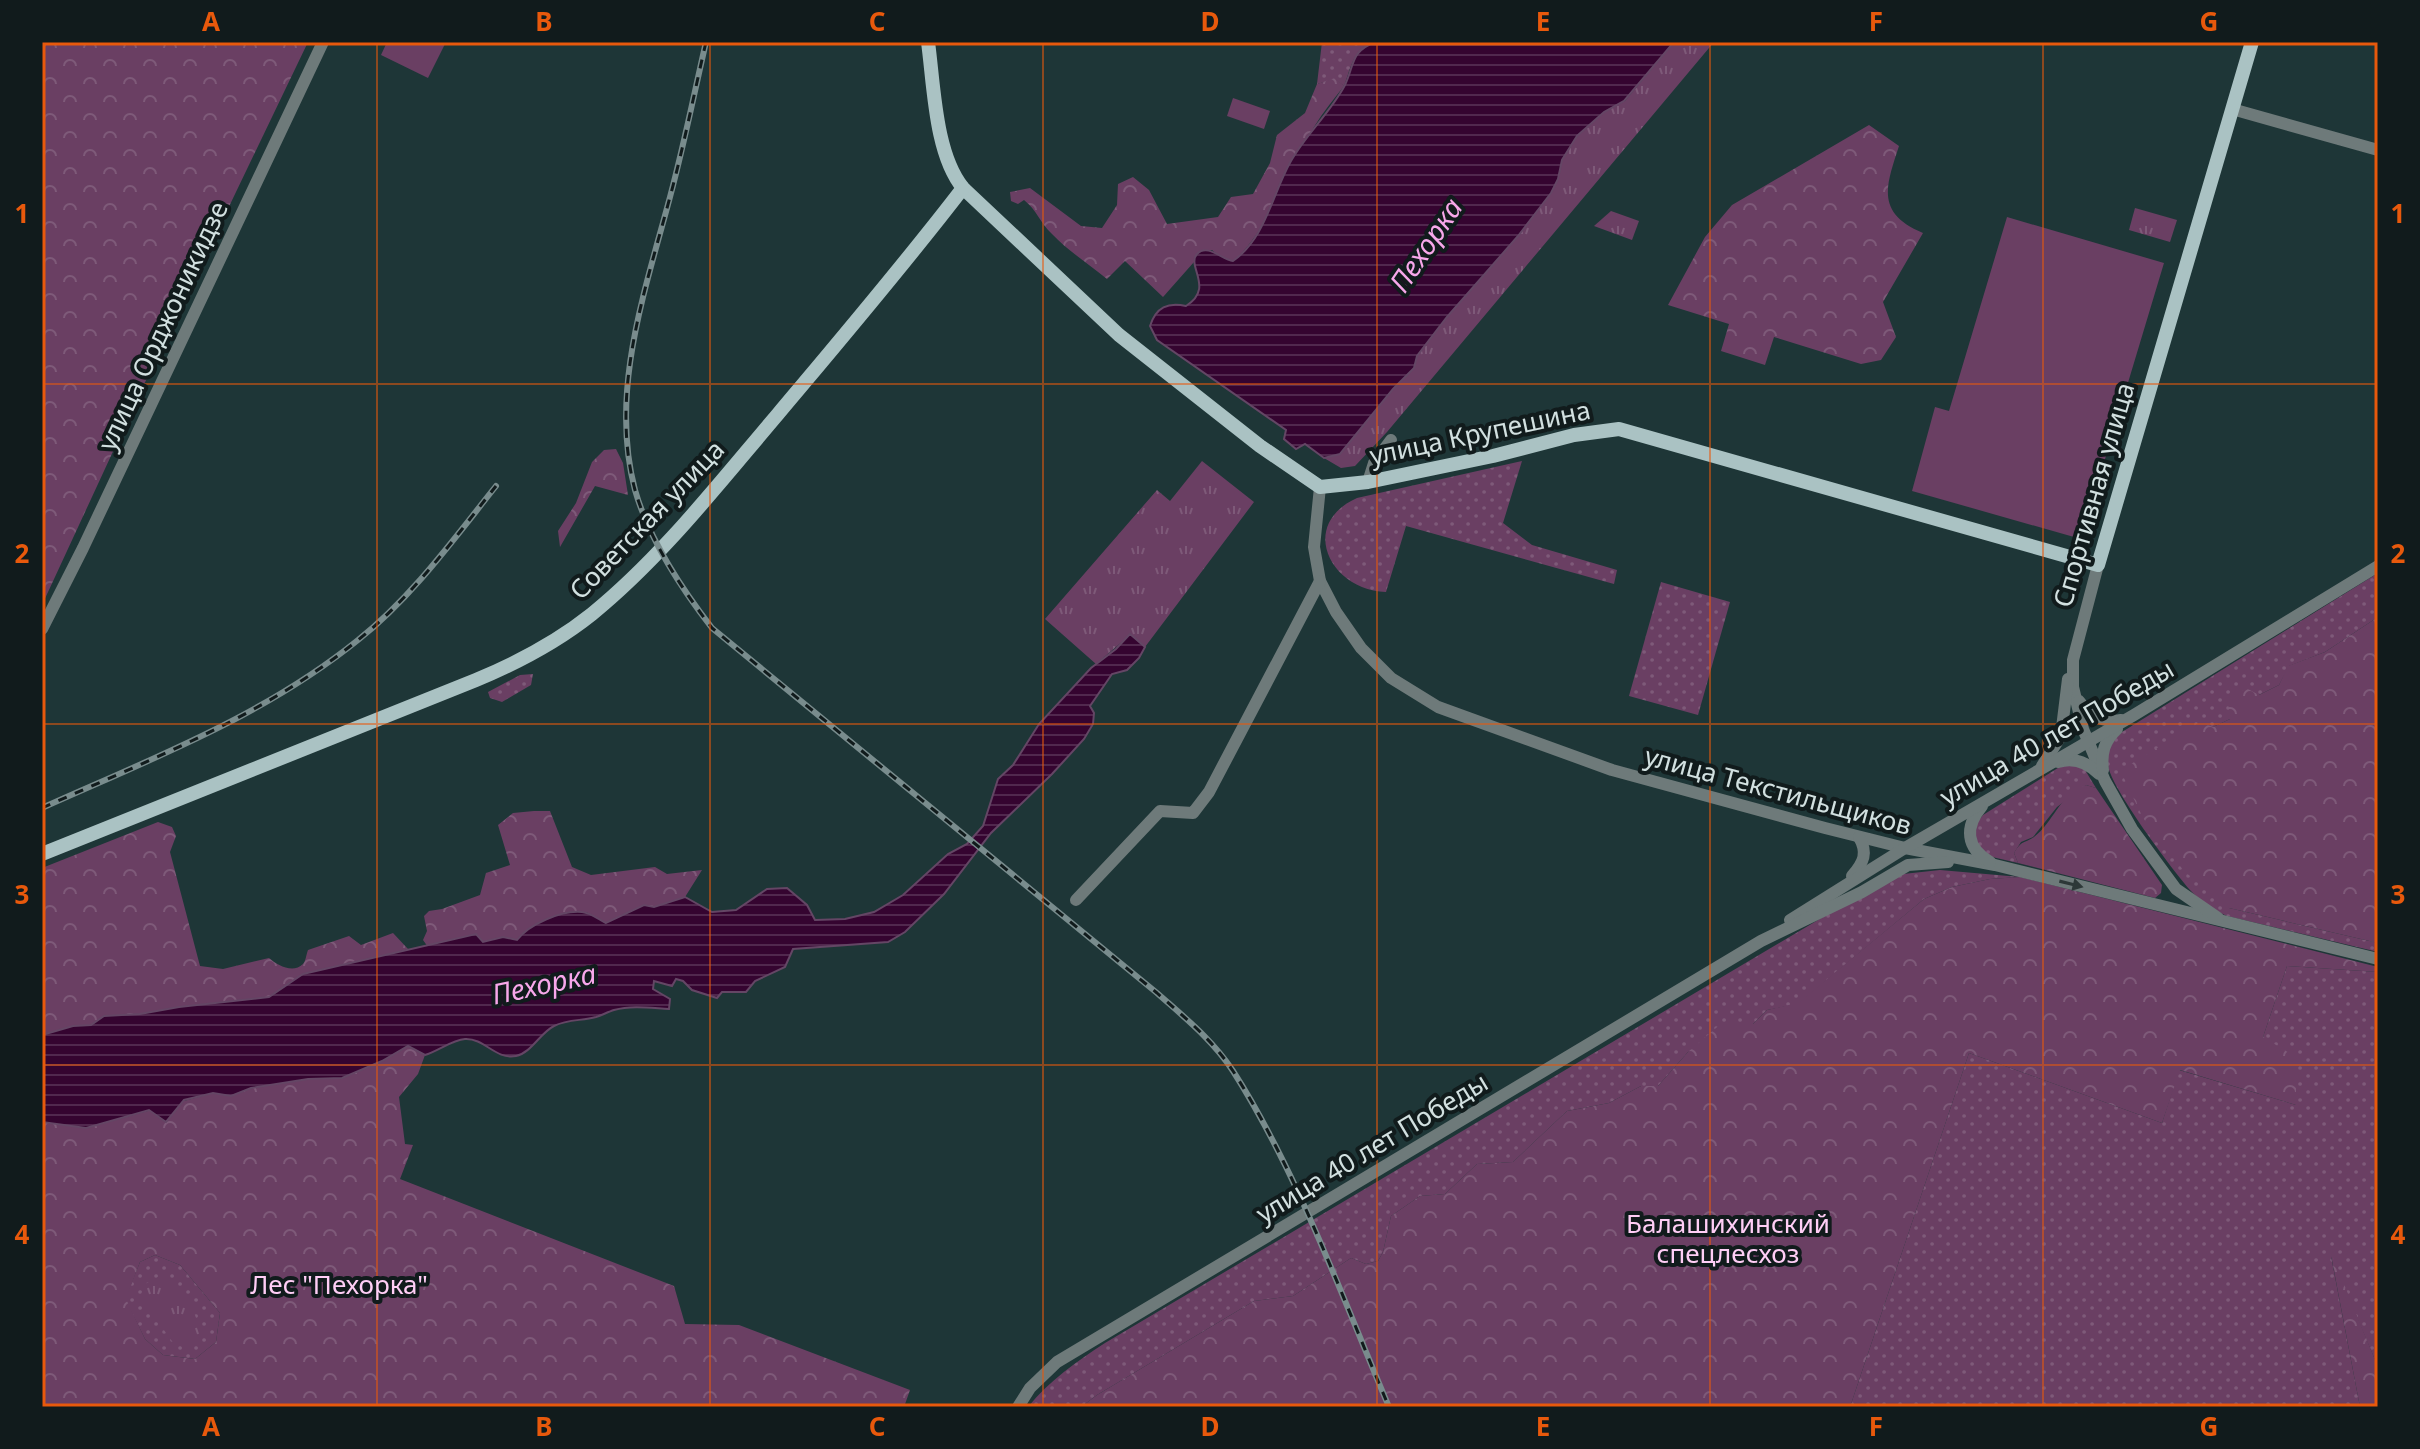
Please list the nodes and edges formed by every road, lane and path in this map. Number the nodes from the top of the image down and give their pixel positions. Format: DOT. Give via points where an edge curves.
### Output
graph roads {
  1 [pos="323,42"];
  2 [pos="928,42"];
  3 [pos="2252,42"];
  4 [pos="2232,109"];
  5 [pos="2378,150"];
  6 [pos="963,188"];
  7 [pos="1391,440"];
  8 [pos="1368,482"];
  9 [pos="1320,487"];
  10 [pos="2098,565"];
  11 [pos="2378,566"];
  12 [pos="1320,581"];
  13 [pos="42,629"];
  14 [pos="2073,660"];
  15 [pos="2073,687"];
  16 [pos="2134,715"];
  17 [pos="2088,741"];
  18 [pos="2033,773"];
  19 [pos="2105,781"];
  20 [pos="1991,799"];
  21 [pos="1859,837"];
  22 [pos="1905,848"];
  23 [pos="42,854"];
  24 [pos="1995,865"];
  25 [pos="1838,889"];
  26 [pos="2176,889"];
  27 [pos="1076,900"];
  28 [pos="2157,906"];
  29 [pos="2224,923"];
  30 [pos="1761,941"];
  31 [pos="2378,959"];
  32 [pos="1018,1407"];
  1 -- 13 [label="street, улица Орджоникидзе"];
  2 -- 6 [label="main road" via="943,141"];
  3 -- 4 [label="main road, Спортивная улица"];
  4 -- 5 [label="street"];
  4 -- 10 [label="main road, Спортивная улица"];
  6 -- 9 [label="main road" via="1119,335"];
  6 -- 23 [label="main road, Советская улица" via="717,486 618,591 571,629 489,675"];
  7 -- 8 [label="street"];
  8 -- 9 [label="main road, улица Крупешина"];
  8 -- 10 [label="main road, улица Крупешина" via="1619,429"];
  9 -- 12 [label="street, улица Текстильщиков" via="1314,547"];
  10 -- 14 [label="street, Спортивная улица"];
  11 -- 16 [label="street, улица 40 лет Победы"];
  12 -- 21 [label="street, улица Текстильщиков" via="1361,648 1391,678 1438,707 1612,770"];
  12 -- 27 [label="street" via="1193,813 1160,811"];
  14 -- 15 [label="street, Спортивная улица"];
  14 -- 18 [label="street" via="2061,736"];
  15 -- 16 [label="street" via="2083,706 2098,718 2113,721"];
  15 -- 17 [label="street, Спортивная улица"];
  16 -- 17 [label="street, улица 40 лет Победы"];
  16 -- 19 [label="street" via="2106,742"];
  17 -- 18 [label="street, улица 40 лет Победы"];
  17 -- 19 [label="street, Спортивная улица"];
  18 -- 19 [label="street" via="2075,760"];
  18 -- 20 [label="street, улица 40 лет Победы"];
  19 -- 26 [label="street, Спортивная улица"];
  20 -- 22 [label="street, улица 40 лет Победы"];
  20 -- 24 [label="street" via="1974,818 1968,837 1976,853"];
  21 -- 22 [label="street, улица Текстильщиков"];
  21 -- 25 [label="street" via="1863,864"];
  22 -- 24 [label="street, улица Текстильщиков"];
  22 -- 25 [label="street, улица 40 лет Победы"];
  24 -- 28 [label="street, улица Текстильщиков, one-way"];
  24 -- 30 [label="street, улица 40 лет Победы" via="1908,865"];
  25 -- 30 [label="street, улица 40 лет Победы"];
  26 -- 28 [label="street" via="2171,905"];
  26 -- 29 [label="street, Спортивная улица"];
  28 -- 29 [label="street, улица Текстильщиков"];
  29 -- 31 [label="street, улица Текстильщиков"];
  30 -- 32 [label="street, улица 40 лет Победы" via="1057,1362"];
}
